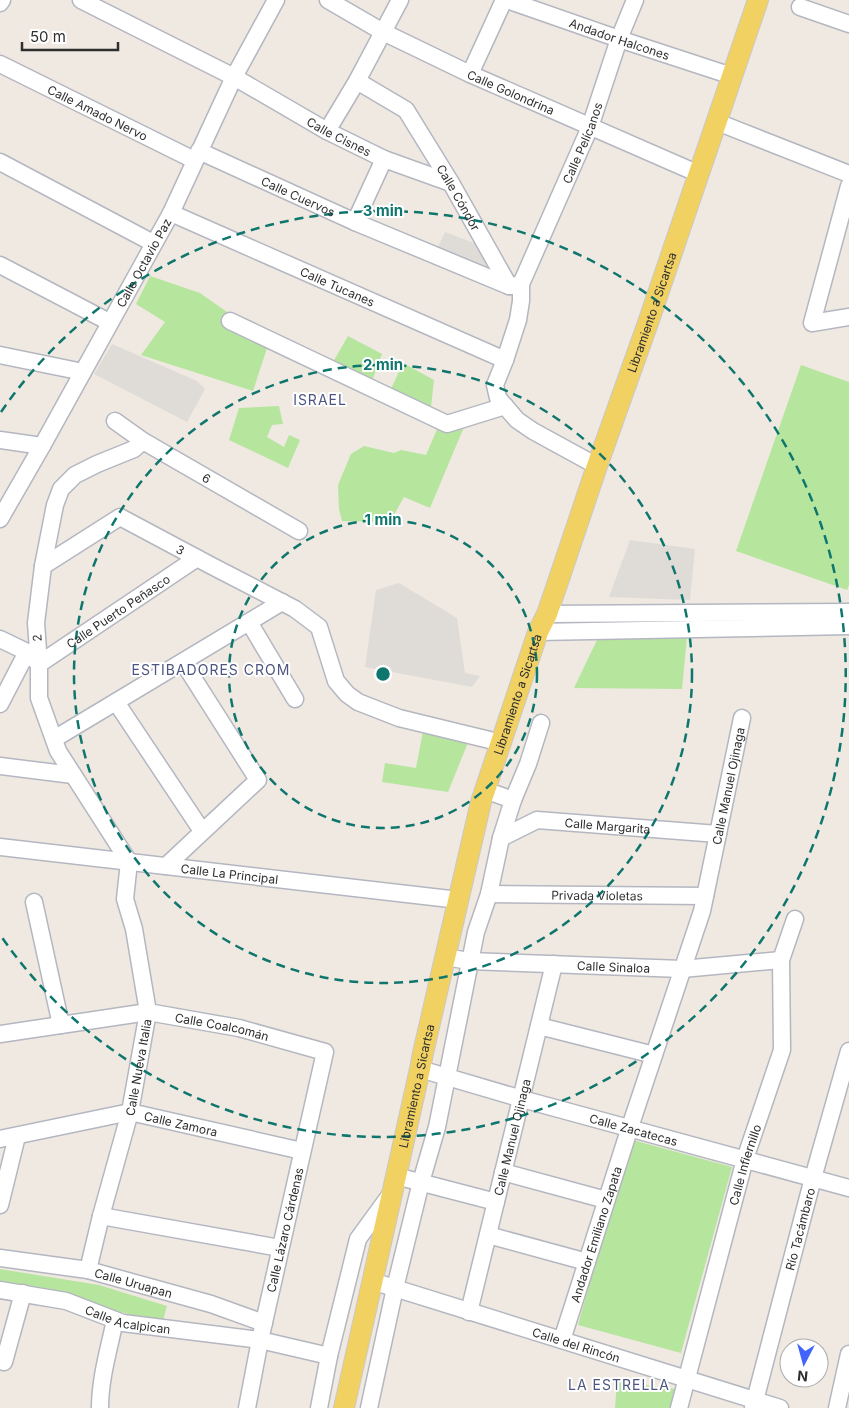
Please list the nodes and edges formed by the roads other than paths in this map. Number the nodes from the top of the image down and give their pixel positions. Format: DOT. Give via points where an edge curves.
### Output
graph roads {
  1 [pos="81,0"];
  2 [pos="276,0"];
  3 [pos="328,0"];
  4 [pos="400,0"];
  5 [pos="506,0"];
  6 [pos="635,0"];
  7 [pos="758,0"];
  8 [pos="800,7"];
  9 [pos="849,24"];
  10 [pos="383,32"];
  11 [pos="619,39"];
  12 [pos="0,64"];
  13 [pos="470,74"];
  14 [pos="732,76"];
  15 [pos="234,77"];
  16 [pos="357,81"];
  17 [pos="717,122"];
  18 [pos="590,127"];
  19 [pos="327,131"];
  20 [pos="196,156"];
  21 [pos="384,159"];
  22 [pos="0,162"];
  23 [pos="699,174"];
  24 [pos="849,174"];
  25 [pos="451,182"];
  26 [pos="849,186"];
  27 [pos="171,213"];
  28 [pos="355,222"];
  29 [pos="153,242"];
  30 [pos="0,265"];
  31 [pos="515,285"];
  32 [pos="849,317"];
  33 [pos="230,321"];
  34 [pos="109,322"];
  35 [pos="0,355"];
  36 [pos="505,360"];
  37 [pos="82,372"];
  38 [pos="505,406"];
  39 [pos="115,421"];
  40 [pos="0,440"];
  41 [pos="142,441"];
  42 [pos="42,446"];
  43 [pos="597,466"];
  44 [pos="0,519"];
  45 [pos="299,532"];
  46 [pos="197,558"];
  47 [pos="43,566"];
  48 [pos="282,602"];
  49 [pos="849,612"];
  50 [pos="249,622"];
  51 [pos="543,623"];
  52 [pos="849,626"];
  53 [pos="0,639"];
  54 [pos="27,652"];
  55 [pos="183,662"];
  56 [pos="39,664"];
  57 [pos="294,699"];
  58 [pos="116,702"];
  59 [pos="0,704"];
  60 [pos="742,718"];
  61 [pos="541,723"];
  62 [pos="54,739"];
  63 [pos="502,742"];
  64 [pos="0,766"];
  65 [pos="74,775"];
  66 [pos="485,790"];
  67 [pos="513,800"];
  68 [pos="202,831"];
  69 [pos="718,834"];
  70 [pos="501,838"];
  71 [pos="0,847"];
  72 [pos="129,862"];
  73 [pos="166,866"];
  74 [pos="488,894"];
  75 [pos="706,896"];
  76 [pos="459,900"];
  77 [pos="34,902"];
  78 [pos="795,919"];
  79 [pos="445,956"];
  80 [pos="781,960"];
  81 [pos="469,961"];
  82 [pos="554,964"];
  83 [pos="682,969"];
  84 [pos="148,1012"];
  85 [pos="62,1024"];
  86 [pos="539,1026"];
  87 [pos="0,1034"];
  88 [pos="849,1051"];
  89 [pos="325,1052"];
  90 [pos="654,1054"];
  91 [pos="420,1069"];
  92 [pos="448,1076"];
  93 [pos="522,1099"];
  94 [pos="130,1112"];
  95 [pos="630,1127"];
  96 [pos="17,1136"];
  97 [pos="0,1139"];
  98 [pos="302,1151"];
  99 [pos="745,1159"];
  100 [pos="503,1172"];
  101 [pos="813,1178"];
  102 [pos="421,1182"];
  103 [pos="394,1183"];
  104 [pos="849,1188"];
  105 [pos="606,1200"];
  106 [pos="496,1202"];
  107 [pos="0,1205"];
  108 [pos="101,1216"];
  109 [pos="488,1235"];
  110 [pos="280,1248"];
  111 [pos="0,1258"];
  112 [pos="587,1262"];
  113 [pos="88,1270"];
  114 [pos="372,1281"];
  115 [pos="395,1288"];
  116 [pos="0,1290"];
  117 [pos="23,1293"];
  118 [pos="469,1312"];
  119 [pos="115,1320"];
  120 [pos="264,1323"];
  121 [pos="260,1340"];
  122 [pos="562,1340"];
  123 [pos="849,1354"];
  124 [pos="329,1356"];
  125 [pos="4,1362"];
  126 [pos="686,1379"];
  127 [pos="754,1404"];
  128 [pos="100,1408"];
  129 [pos="247,1408"];
  130 [pos="319,1408"];
  131 [pos="344,1408"];
  132 [pos="369,1408"];
  133 [pos="679,1408"];
  134 [pos="780,1408"];
  135 [pos="837,1408"];
  1 -- 15 [label="street, Calle Cisnes"];
  2 -- 15 [label="street, Calle Octavio Paz"];
  3 -- 10 [label="street, Calle Golondrina"];
  4 -- 10 [label="street"];
  5 -- 11 [label="street, Andador Halcones"];
  5 -- 13 [label="street"];
  6 -- 11 [label="street, Calle Pelícanos"];
  7 -- 14 [label="main road, Libramiento a Sicartsa"];
  8 -- 9 [label="street"];
  10 -- 13 [label="street, Calle Golondrina"];
  10 -- 16 [label="street"];
  11 -- 14 [label="street, Andador Halcones"];
  11 -- 18 [label="street, Calle Pelícanos"];
  12 -- 20 [label="street, Calle Amado Nervo"];
  13 -- 18 [label="street, Calle Golondrina"];
  14 -- 17 [label="main road, Libramiento a Sicartsa"];
  15 -- 19 [label="street, Calle Cisnes"];
  15 -- 20 [label="street, Calle Octavio Paz"];
  16 -- 19 [label="street"];
  16 -- 25 [label="street, Calle Cóndor" via="406,110"];
  17 -- 23 [label="main road, Libramiento a Sicartsa"];
  17 -- 24 [label="street"];
  18 -- 23 [label="street, Calle Golondrina"];
  18 -- 31 [label="street, Calle Pelícanos"];
  19 -- 21 [label="street, Calle Cisnes"];
  20 -- 27 [label="street, Calle Octavio Paz"];
  20 -- 28 [label="street, Calle Cuervos"];
  21 -- 25 [label="street, Calle Cisnes"];
  21 -- 28 [label="street"];
  22 -- 29 [label="street"];
  23 -- 43 [label="main road, Libramiento a Sicartsa"];
  25 -- 31 [label="street, Calle Cóndor"];
  26 -- 32 [label="street" via="812,323"];
  27 -- 29 [label="street, Calle Octavio Paz"];
  27 -- 36 [label="street, Calle Tucanes"];
  28 -- 31 [label="street, Calle Cuervos"];
  29 -- 34 [label="street, Calle Octavio Paz"];
  30 -- 34 [label="street"];
  31 -- 36 [label="street, Calle Pelícanos" via="521,301"];
  33 -- 38 [label="street" via="448,424"];
  34 -- 37 [label="street, Calle Octavio Paz"];
  35 -- 37 [label="street"];
  36 -- 38 [label="street, Calle Pelícanos" via="494,385"];
  37 -- 42 [label="street, Calle Octavio Paz"];
  38 -- 43 [label="street" via="533,431"];
  39 -- 41 [label="street, 6"];
  40 -- 42 [label="street"];
  41 -- 45 [label="street, 6"];
  41 -- 47 [label="street, 2" via="134,449 75,475 61,489"];
  42 -- 44 [label="street, Calle Octavio Paz"];
  43 -- 51 [label="main road, Libramiento a Sicartsa"];
  46 -- 47 [label="street, 3" via="120,517"];
  46 -- 48 [label="street, 3"];
  46 -- 56 [label="street, Calle Puerto Peñasco"];
  47 -- 56 [label="street, 2" via="36,623"];
  48 -- 50 [label="street"];
  48 -- 63 [label="street, 3" via="319,627 336,680 358,702 399,718"];
  49 -- 51 [label="street"];
  50 -- 55 [label="street"];
  50 -- 57 [label="street"];
  51 -- 52 [label="street"];
  51 -- 63 [label="main road, Libramiento a Sicartsa"];
  53 -- 54 [label="street"];
  54 -- 56 [label="street"];
  54 -- 59 [label="street"];
  55 -- 58 [label="street"];
  55 -- 68 [label="street" via="258,780"];
  56 -- 62 [label="street, 2" via="39,698"];
  58 -- 62 [label="street"];
  58 -- 68 [label="street"];
  60 -- 69 [label="street, Calle Manuel Ojinaga"];
  61 -- 67 [label="street"];
  62 -- 65 [label="street, 2"];
  63 -- 66 [label="main road, Libramiento a Sicartsa"];
  64 -- 65 [label="street"];
  65 -- 72 [label="street, 2"];
  66 -- 67 [label="street"];
  66 -- 76 [label="main road, Libramiento a Sicartsa"];
  67 -- 70 [label="street"];
  68 -- 73 [label="street"];
  69 -- 70 [label="street, Calle Margarita" via="537,820"];
  69 -- 75 [label="street, Calle Manuel Ojinaga"];
  70 -- 74 [label="street"];
  71 -- 72 [label="street, Calle La Principal"];
  72 -- 73 [label="street, Calle La Principal"];
  72 -- 84 [label="street, Calle Nueva Italia" via="125,899 134,929"];
  73 -- 76 [label="street, Calle La Principal"];
  74 -- 75 [label="street, Privada Violetas"];
  74 -- 81 [label="street"];
  75 -- 83 [label="street, Calle Manuel Ojinaga"];
  76 -- 79 [label="main road, Libramiento a Sicartsa"];
  77 -- 85 [label="street"];
  78 -- 80 [label="street, Calle Infiernillo"];
  79 -- 81 [label="street, Calle Sinaloa"];
  79 -- 91 [label="main road, Libramiento a Sicartsa"];
  80 -- 83 [label="street, Calle Sinaloa"];
  80 -- 99 [label="street, Calle Infiernillo" via="782,1050"];
  81 -- 82 [label="street, Calle Sinaloa"];
  81 -- 92 [label="street"];
  82 -- 83 [label="street, Calle Sinaloa"];
  82 -- 86 [label="street, Calle Manuel Ojinaga"];
  83 -- 90 [label="street, Calle Manuel Ojinaga"];
  84 -- 85 [label="street, Calle Coalcomán"];
  84 -- 89 [label="street, Calle Coalcomán" via="239,1028"];
  84 -- 94 [label="street, Calle Nueva Italia"];
  85 -- 87 [label="street, Calle Coalcomán"];
  86 -- 90 [label="street"];
  86 -- 93 [label="street, Calle Manuel Ojinaga"];
  88 -- 101 [label="street, Río Tacámbaro"];
  89 -- 98 [label="street, Calle Lázaro Cárdenas"];
  90 -- 95 [label="street, Andador Emiliano Zapata"];
  91 -- 92 [label="street, Calle Zacatecas"];
  91 -- 103 [label="main road, Libramiento a Sicartsa"];
  92 -- 93 [label="street, Calle Zacatecas"];
  92 -- 102 [label="street"];
  93 -- 95 [label="street, Calle Zacatecas"];
  93 -- 100 [label="street, Calle Manuel Ojinaga"];
  94 -- 96 [label="street, Calle Zamora"];
  94 -- 98 [label="street, Calle Zamora"];
  94 -- 108 [label="street, Calle Nueva Italia"];
  95 -- 99 [label="street, Calle Zacatecas"];
  95 -- 105 [label="street, Andador Emiliano Zapata"];
  96 -- 97 [label="street, Calle Zamora"];
  96 -- 107 [label="street"];
  98 -- 110 [label="street, Calle Lázaro Cárdenas"];
  99 -- 101 [label="street, Calle Zacatecas"];
  99 -- 126 [label="street, Calle Infiernillo"];
  100 -- 105 [label="street"];
  100 -- 106 [label="street, Calle Manuel Ojinaga"];
  101 -- 104 [label="street, Calle Zacatecas"];
  101 -- 127 [label="street, Río Tacámbaro"];
  102 -- 103 [label="street"];
  102 -- 106 [label="street"];
  102 -- 115 [label="street"];
  103 -- 114 [label="main road, Libramiento a Sicartsa"];
  103 -- 124 [label="street" via="358,1239"];
  105 -- 112 [label="street, Andador Emiliano Zapata"];
  106 -- 109 [label="street, Calle Manuel Ojinaga"];
  108 -- 110 [label="street"];
  108 -- 113 [label="street, Calle Nueva Italia"];
  109 -- 112 [label="street"];
  109 -- 118 [label="street, Calle Manuel Ojinaga"];
  110 -- 120 [label="street, Calle Lázaro Cárdenas"];
  111 -- 113 [label="street, Calle Uruapan"];
  112 -- 122 [label="street, Andador Emiliano Zapata"];
  113 -- 120 [label="street, Calle Uruapan" via="211,1304"];
  114 -- 115 [label="street, Calle del Rincón"];
  114 -- 131 [label="main road, Libramiento a Sicartsa"];
  115 -- 118 [label="street, Calle del Rincón"];
  115 -- 132 [label="street"];
  116 -- 117 [label="street, Calle Acalpican"];
  117 -- 119 [label="street, Calle Acalpican" via="66,1301"];
  117 -- 125 [label="street"];
  118 -- 122 [label="street, Calle del Rincón"];
  119 -- 121 [label="street, Calle Acalpican"];
  119 -- 128 [label="street"];
  120 -- 121 [label="street, Calle Lázaro Cárdenas"];
  121 -- 124 [label="street"];
  121 -- 129 [label="street, Calle Lázaro Cárdenas"];
  122 -- 126 [label="street, Calle del Rincón"];
  123 -- 135 [label="street"];
  124 -- 130 [label="street"];
  126 -- 127 [label="street, Calle del Rincón"];
  126 -- 133 [label="street, Calle Infiernillo"];
  127 -- 134 [label="street, Calle del Rincón"];
}
